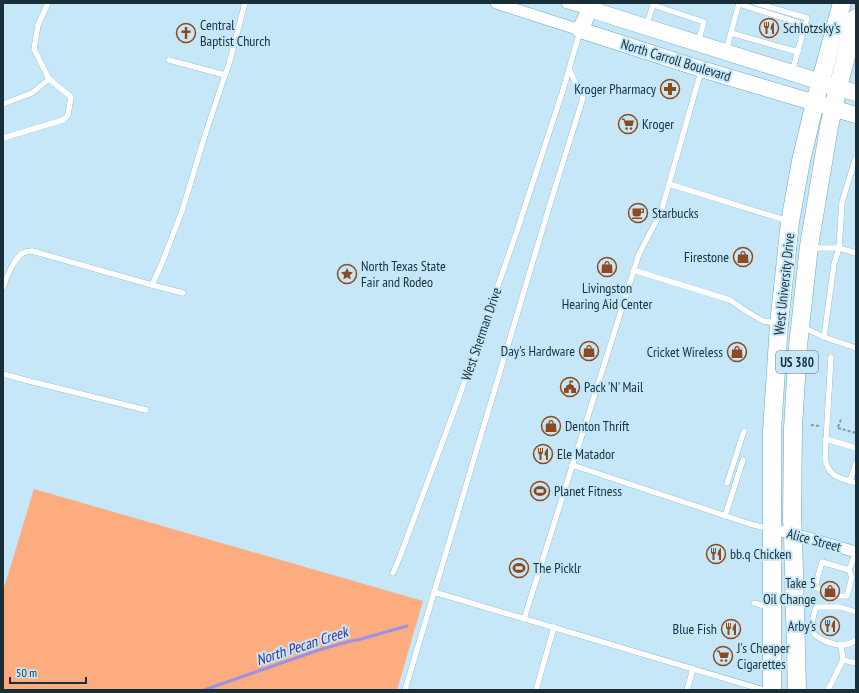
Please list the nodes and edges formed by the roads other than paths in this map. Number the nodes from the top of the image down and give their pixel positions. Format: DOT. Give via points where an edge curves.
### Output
graph roads {
  1 [pos="48,3"];
  2 [pos="245,3"];
  3 [pos="496,3"];
  4 [pos="568,3"];
  5 [pos="756,3"];
  6 [pos="842,3"];
  7 [pos="739,4"];
  8 [pos="591,6"];
  9 [pos="856,18"];
  10 [pos="806,25"];
  11 [pos="646,27"];
  12 [pos="580,30"];
  13 [pos="731,33"];
  14 [pos="697,43"];
  15 [pos="726,52"];
  16 [pos="798,52"];
  17 [pos="170,60"];
  18 [pos="570,69"];
  19 [pos="701,69"];
  20 [pos="792,72"];
  21 [pos="225,75"];
  22 [pos="49,79"];
  23 [pos="820,81"];
  24 [pos="838,87"];
  25 [pos="856,92"];
  26 [pos="814,102"];
  27 [pos="3,104"];
  28 [pos="833,108"];
  29 [pos="856,115"];
  30 [pos="3,138"];
  31 [pos="856,159"];
  32 [pos="669,184"];
  33 [pos="790,222"];
  34 [pos="809,246"];
  35 [pos="839,248"];
  36 [pos="856,253"];
  37 [pos="633,270"];
  38 [pos="152,285"];
  39 [pos="3,288"];
  40 [pos="183,293"];
  41 [pos="779,324"];
  42 [pos="800,329"];
  43 [pos="824,337"];
  44 [pos="856,348"];
  45 [pos="831,357"];
  46 [pos="3,374"];
  47 [pos="146,410"];
  48 [pos="744,431"];
  49 [pos="826,439"];
  50 [pos="856,448"];
  51 [pos="743,460"];
  52 [pos="856,463"];
  53 [pos="572,465"];
  54 [pos="853,482"];
  55 [pos="727,483"];
  56 [pos="725,516"];
  57 [pos="772,529"];
  58 [pos="793,535"];
  59 [pos="856,552"];
  60 [pos="849,570"];
  61 [pos="392,573"];
  62 [pos="822,589"];
  63 [pos="434,592"];
  64 [pos="839,594"];
  65 [pos="754,603"];
  66 [pos="772,608"];
  67 [pos="856,612"];
  68 [pos="524,619"];
  69 [pos="554,627"];
  70 [pos="856,640"];
  71 [pos="841,645"];
  72 [pos="843,660"];
  73 [pos="856,663"];
  74 [pos="694,669"];
  75 [pos="746,687"];
  76 [pos="405,690"];
  77 [pos="536,690"];
  78 [pos="687,690"];
  79 [pos="764,690"];
  80 [pos="772,690"];
  81 [pos="796,690"];
  82 [pos="828,690"];
  1 -- 22 [label="lane" via="38,25 34,49"];
  2 -- 21 [label="lane"];
  3 -- 12 [label="street, North Carroll Boulevard"];
  4 -- 8 [label="street, North Carroll Boulevard"];
  5 -- 10 [label="lane" via="807,18"];
  6 -- 23 [label="main road, West University Drive / US 380"];
  7 -- 10 [label="lane"];
  7 -- 13 [label="lane"];
  8 -- 11 [label="street, North Carroll Boulevard"];
  8 -- 12 [label="street"];
  9 -- 24 [label="main road, West University Drive / US 380" via="850,51"];
  10 -- 16 [label="lane"];
  11 -- 14 [label="street, North Carroll Boulevard"];
  11 -- 14 [label="lane" via="653,5 704,22"];
  12 -- 18 [label="lane, West Sherman Drive"];
  12 -- 19 [label="street, North Carroll Boulevard"];
  13 -- 15 [label="lane"];
  13 -- 16 [label="lane"];
  14 -- 15 [label="street, North Carroll Boulevard"];
  14 -- 19 [label="street"];
  15 -- 20 [label="street, North Carroll Boulevard"];
  16 -- 20 [label="lane"];
  17 -- 21 [label="lane"];
  18 -- 61 [label="lane, West Sherman Drive" via="456,403"];
  18 -- 63 [label="lane" via="583,98"];
  19 -- 26 [label="street, North Carroll Boulevard"];
  19 -- 32 [label="lane"];
  20 -- 23 [label="street, North Carroll Boulevard"];
  21 -- 38 [label="lane" via="182,211"];
  22 -- 27 [label="lane" via="32,93"];
  22 -- 30 [label="lane" via="71,97 68,115 63,120"];
  23 -- 24 [label="street, North Carroll Boulevard"];
  23 -- 26 [label="main road, West University Drive / US 380"];
  24 -- 25 [label="street, North Carroll Boulevard"];
  24 -- 28 [label="main road, West University Drive / US 380"];
  26 -- 28 [label="street, North Carroll Boulevard"];
  26 -- 33 [label="main road, West University Drive / US 380"];
  28 -- 29 [label="street, North Carroll Boulevard"];
  28 -- 34 [label="main road, West University Drive / US 380"];
  31 -- 35 [label="lane" via="842,202"];
  32 -- 33 [label="lane"];
  32 -- 37 [label="lane" via="661,212 638,254"];
  33 -- 41 [label="main road, West University Drive / US 380"];
  34 -- 35 [label="lane"];
  34 -- 42 [label="main road, West University Drive / US 380"];
  35 -- 36 [label="lane"];
  35 -- 43 [label="lane" via="834,264"];
  37 -- 41 [label="lane" via="730,300 763,321"];
  37 -- 53 [label="lane"];
  38 -- 39 [label="lane" via="32,251 23,253 17,259"];
  38 -- 40 [label="lane"];
  41 -- 57 [label="main road, West University Drive / US 380" via="772,430"];
  42 -- 43 [label="lane"];
  42 -- 58 [label="main road, West University Drive / US 380" via="793,428"];
  43 -- 44 [label="lane"];
  45 -- 49 [label="lane"];
  46 -- 47 [label="lane"];
  48 -- 55 [label="lane"];
  49 -- 50 [label="lane"];
  49 -- 54 [label="lane" via="825,458 829,470 833,475"];
  51 -- 56 [label="lane"];
  52 -- 54 [label="lane"];
  53 -- 56 [label="lane"];
  53 -- 68 [label="lane"];
  56 -- 57 [label="lane"];
  57 -- 58 [label="street, Alice Street"];
  57 -- 66 [label="main road, West University Drive / US 380"];
  58 -- 59 [label="street, Alice Street"];
  58 -- 81 [label="main road, West University Drive / US 380"];
  59 -- 60 [label="lane"];
  60 -- 62 [label="lane" via="822,562 815,587"];
  60 -- 64 [label="lane" via="852,577 846,596"];
  63 -- 68 [label="lane"];
  63 -- 76 [label="lane"];
  65 -- 66 [label="lane"];
  66 -- 80 [label="main road, West University Drive / US 380"];
  67 -- 71 [label="lane" via="840,607 816,607 813,632 817,637"];
  68 -- 69 [label="lane"];
  69 -- 74 [label="lane"];
  69 -- 77 [label="lane"];
  70 -- 71 [label="lane" via="851,644"];
  71 -- 72 [label="lane"];
  72 -- 73 [label="lane"];
  72 -- 82 [label="lane"];
  74 -- 75 [label="lane"];
  74 -- 78 [label="lane"];
  75 -- 79 [label="lane"];
}
